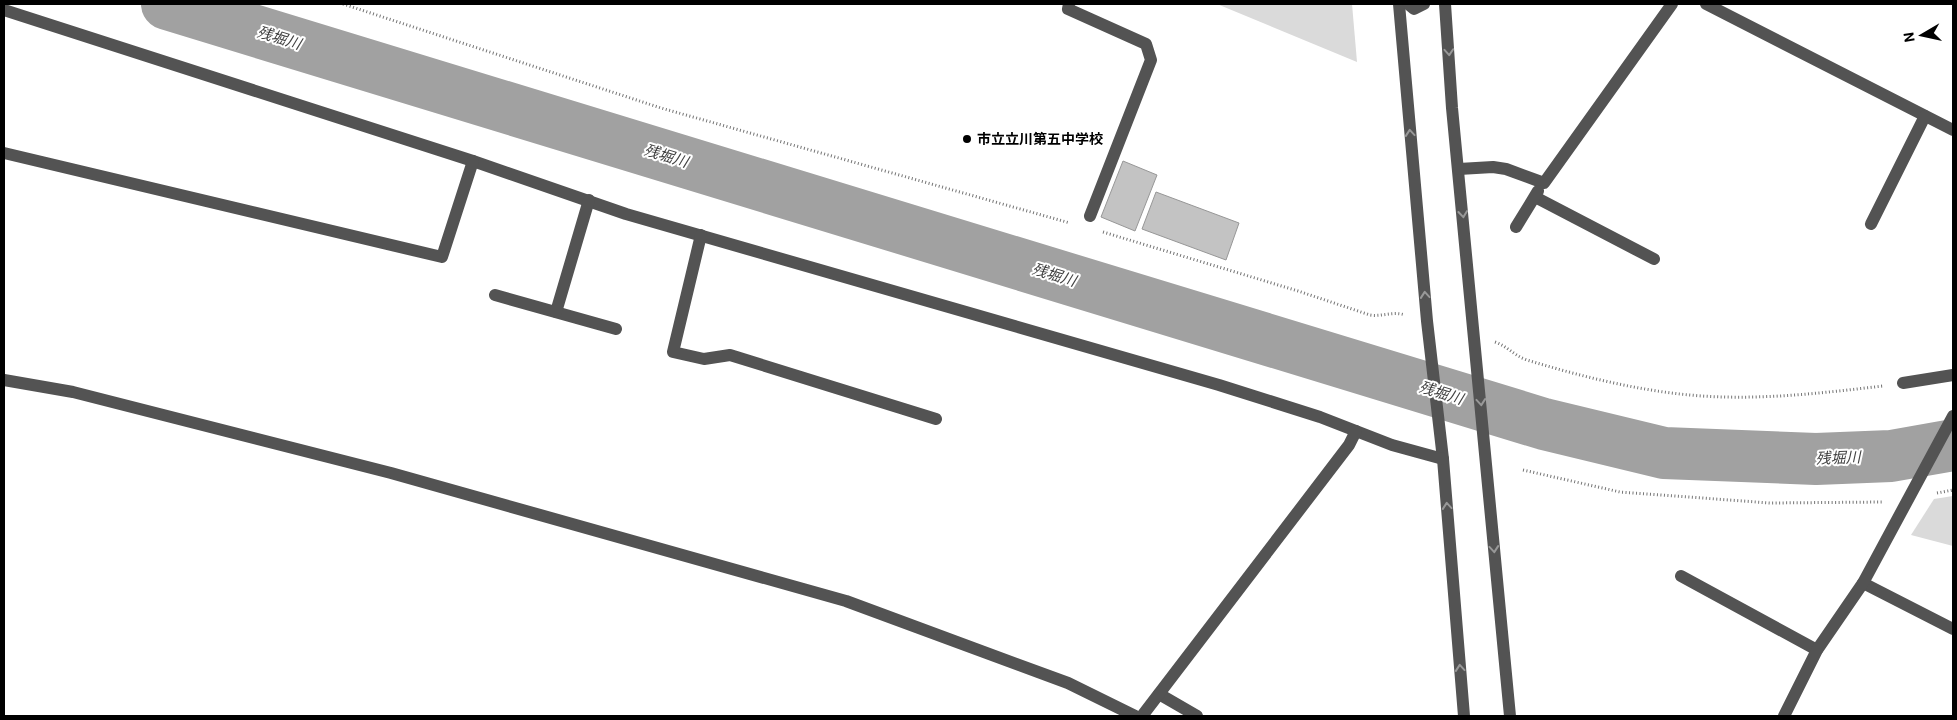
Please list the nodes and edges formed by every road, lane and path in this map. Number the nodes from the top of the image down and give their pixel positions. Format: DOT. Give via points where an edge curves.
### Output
graph roads {
  1 [pos="343,4"];
  2 [pos="1069,4"];
  3 [pos="1399,4"];
  4 [pos="1408,4"];
  5 [pos="1424,4"];
  6 [pos="1445,4"];
  7 [pos="1672,4"];
  8 [pos="1706,4"];
  9 [pos="4,10"];
  10 [pos="1925,116"];
  11 [pos="1953,130"];
  12 [pos="4,153"];
  13 [pos="473,161"];
  14 [pos="1459,169"];
  15 [pos="1544,183"];
  16 [pos="1535,197"];
  17 [pos="590,200"];
  18 [pos="1090,216"];
  19 [pos="1872,224"];
  20 [pos="1077,225"];
  21 [pos="1516,227"];
  22 [pos="1096,230"];
  23 [pos="701,235"];
  24 [pos="1654,258"];
  25 [pos="495,295"];
  26 [pos="556,312"];
  27 [pos="1396,312"];
  28 [pos="616,329"];
  29 [pos="1502,344"];
  30 [pos="1953,375"];
  31 [pos="4,380"];
  32 [pos="1903,383"];
  33 [pos="1953,416"];
  34 [pos="936,419"];
  35 [pos="1356,431"];
  36 [pos="1443,460"];
  37 [pos="1523,470"];
  38 [pos="1953,490"];
  39 [pos="1907,501"];
  40 [pos="1681,576"];
  41 [pos="1863,583"];
  42 [pos="1953,629"];
  43 [pos="1817,650"];
  44 [pos="1159,694"];
  45 [pos="1135,716"];
  46 [pos="1142,716"];
  47 [pos="1197,716"];
  48 [pos="1464,716"];
  49 [pos="1510,716"];
  50 [pos="1784,716"];
  1 -- 20 [label="path" via="661,108"];
  2 -- 18 [label="street" via="1068,8 1146,44 1152,60"];
  36 -- 3 [label="street, one-way"];
  4 -- 5 [label="street" via="1414,9"];
  6 -- 14 [label="street, one-way"];
  7 -- 15 [label="street"];
  8 -- 10 [label="street"];
  9 -- 13 [label="street"];
  10 -- 11 [label="street"];
  10 -- 19 [label="street"];
  12 -- 13 [label="street" via="442,257"];
  13 -- 17 [label="street"];
  14 -- 15 [label="street" via="1506,169"];
  14 -- 49 [label="street, one-way"];
  15 -- 16 [label="street"];
  16 -- 21 [label="street"];
  16 -- 24 [label="street"];
  17 -- 23 [label="street" via="626,214"];
  17 -- 26 [label="street"];
  22 -- 27 [label="path" via="1370,315 1381,317"];
  23 -- 34 [label="street" via="673,352 704,359 730,355"];
  23 -- 35 [label="street" via="1209,382"];
  25 -- 26 [label="street"];
  26 -- 28 [label="street"];
  29 -- 32 [label="path" via="1512,354 1602,380 1701,396 1792,396"];
  30 -- 32 [label="street"];
  31 -- 45 [label="street" via="73,392 391,473 846,601 1068,683"];
  33 -- 39 [label="street"];
  35 -- 36 [label="street"];
  35 -- 44 [label="street" via="1349,445"];
  48 -- 36 [label="street, one-way"];
  37 -- 39 [label="path" via="1620,492 1770,503"];
  38 -- 39 [label="path"];
  39 -- 41 [label="street"];
  40 -- 43 [label="street"];
  41 -- 42 [label="street"];
  41 -- 43 [label="street"];
  43 -- 50 [label="street"];
  44 -- 46 [label="street"];
  44 -- 47 [label="street"];
}
